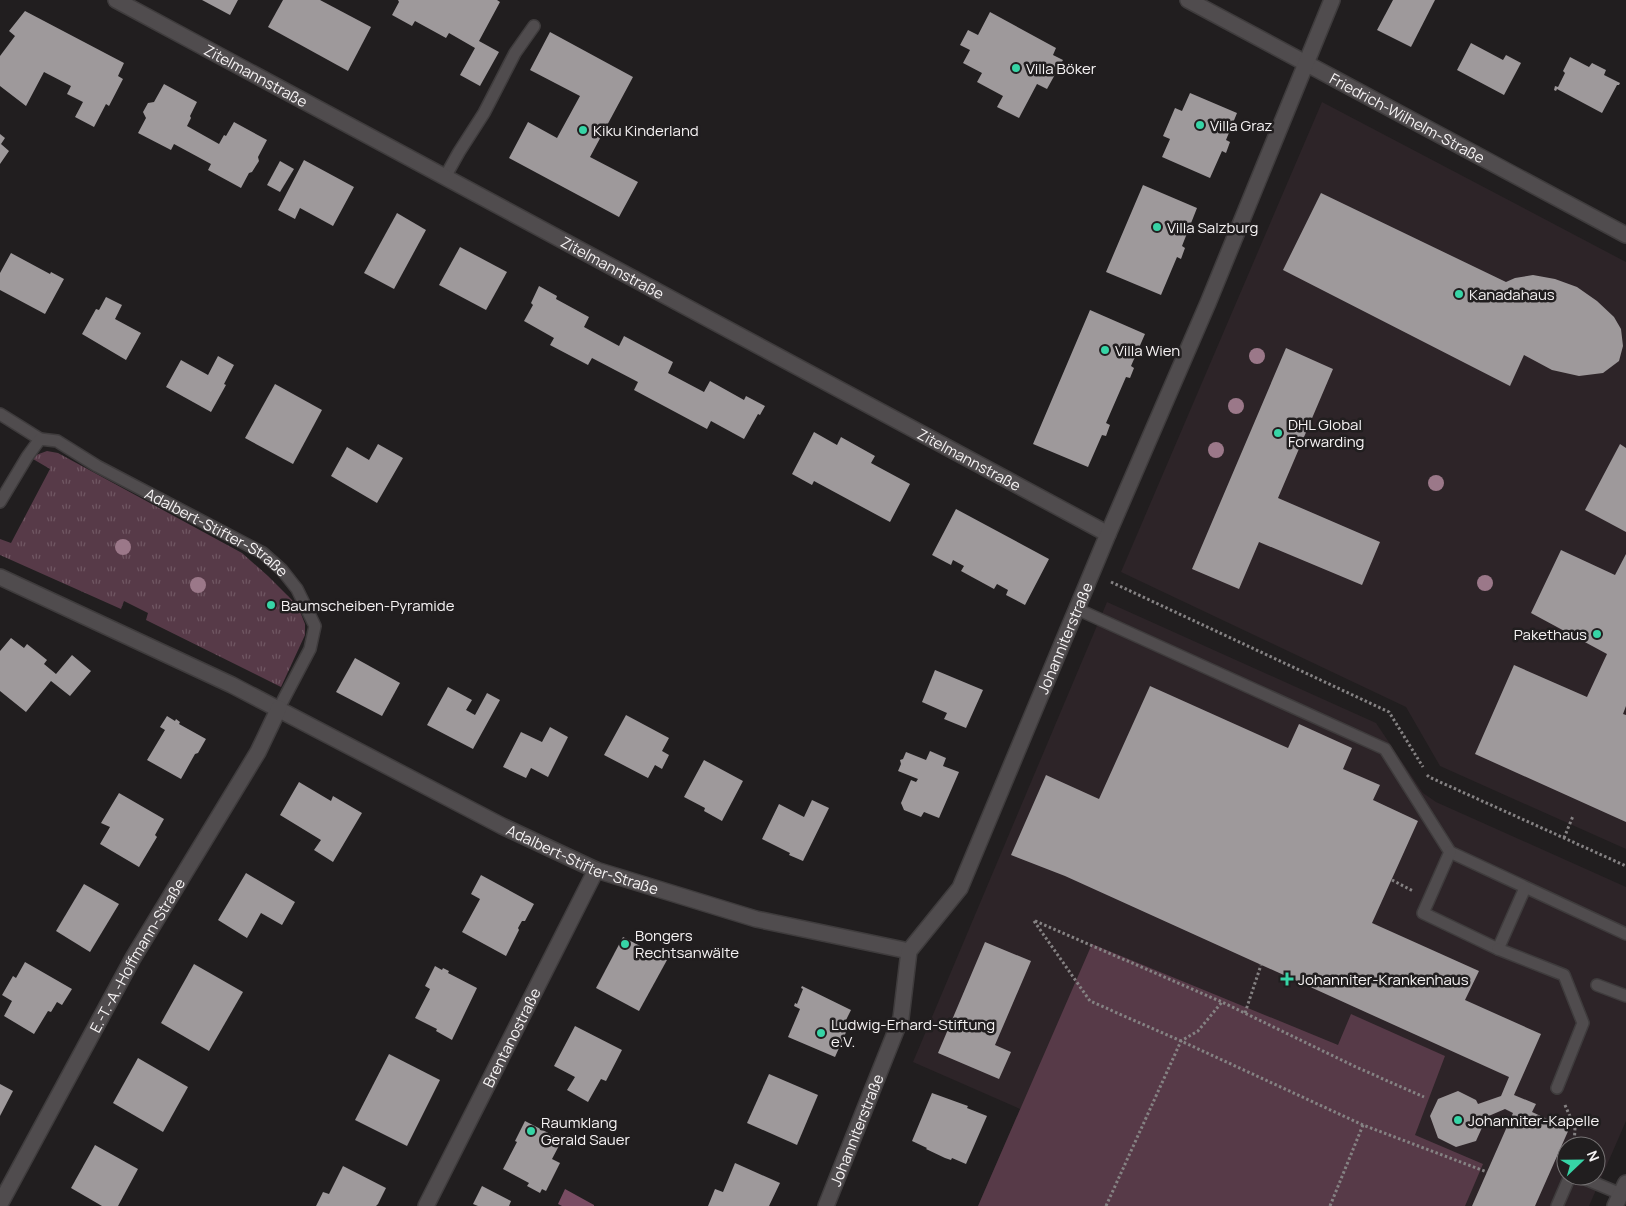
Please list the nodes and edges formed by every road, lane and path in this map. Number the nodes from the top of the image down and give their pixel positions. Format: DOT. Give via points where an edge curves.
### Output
graph roads {
  1 [pos="116,0"];
  2 [pos="1188,0"];
  3 [pos="1332,0"];
  4 [pos="534,26"];
  5 [pos="1306,62"];
  6 [pos="445,177"];
  7 [pos="1626,234"];
  8 [pos="0,414"];
  9 [pos="40,439"];
  10 [pos="0,502"];
  11 [pos="1108,534"];
  12 [pos="0,577"];
  13 [pos="1077,609"];
  14 [pos="279,708"];
  15 [pos="1574,816"];
  16 [pos="1564,838"];
  17 [pos="1450,852"];
  18 [pos="596,870"];
  19 [pos="1525,888"];
  20 [pos="1626,934"];
  21 [pos="1498,949"];
  22 [pos="909,951"];
  23 [pos="1261,965"];
  24 [pos="1597,985"];
  25 [pos="1626,996"];
  26 [pos="1222,1002"];
  27 [pos="1245,1014"];
  28 [pos="1182,1041"];
  29 [pos="1558,1088"];
  30 [pos="1424,1097"];
  31 [pos="1363,1125"];
  32 [pos="1575,1136"];
  33 [pos="1487,1172"];
  34 [pos="1566,1186"];
  35 [pos="1602,1186"];
  36 [pos="1621,1194"];
  37 [pos="0,1204"];
  38 [pos="426,1206"];
  39 [pos="826,1206"];
  40 [pos="1106,1206"];
  41 [pos="1330,1206"];
  42 [pos="1557,1206"];
  1 -- 6 [label="street, Zitelmannstraße"];
  2 -- 5 [label="street, Friedrich-Wilhelm-Straße"];
  3 -- 5 [label="street, Johanniterstraße"];
  4 -- 6 [label="lane"];
  5 -- 7 [label="street, Friedrich-Wilhelm-Straße"];
  5 -- 11 [label="street, Johanniterstraße" via="1208,303"];
  6 -- 11 [label="street, Zitelmannstraße"];
  8 -- 9 [label="lane, Adalbert-Stifter-Straße"];
  9 -- 10 [label="lane"];
  9 -- 14 [label="lane, Adalbert-Stifter-Straße" via="57,441 97,466 263,553 282,570 298,589 315,626 310,649"];
  11 -- 13 [label="street, Johanniterstraße"];
  12 -- 14 [label="street, Adalbert-Stifter-Straße"];
  13 -- 17 [label="lane" via="1385,749"];
  13 -- 22 [label="street, Johanniterstraße" via="960,888"];
  14 -- 18 [label="street, Adalbert-Stifter-Straße" via="502,826"];
  14 -- 37 [label="street, E.-T.-A.-Hoffmann-Straße" via="258,752 133,958"];
  15 -- 16 [label="path"];
  17 -- 19 [label="lane"];
  17 -- 21 [label="lane" via="1423,913"];
  18 -- 22 [label="street, Adalbert-Stifter-Straße" via="756,919"];
  18 -- 38 [label="street, Brentanostraße"];
  19 -- 20 [label="lane"];
  19 -- 21 [label="lane"];
  21 -- 29 [label="lane" via="1564,976 1583,1023"];
  22 -- 39 [label="street, Johanniterstraße" via="901,1018"];
  23 -- 27 [label="path"];
  24 -- 25 [label="lane"];
  26 -- 27 [label="path"];
  26 -- 28 [label="path" via="1198,1031"];
  26 -- 28 [label="path" via="1034,921 1090,1001"];
  27 -- 30 [label="path"];
  28 -- 31 [label="path"];
  28 -- 40 [label="path"];
  29 -- 32 [label="path" via="1575,1128"];
  31 -- 33 [label="path"];
  31 -- 41 [label="path"];
  34 -- 42 [label="lane"];
  35 -- 36 [label="lane"];
}
